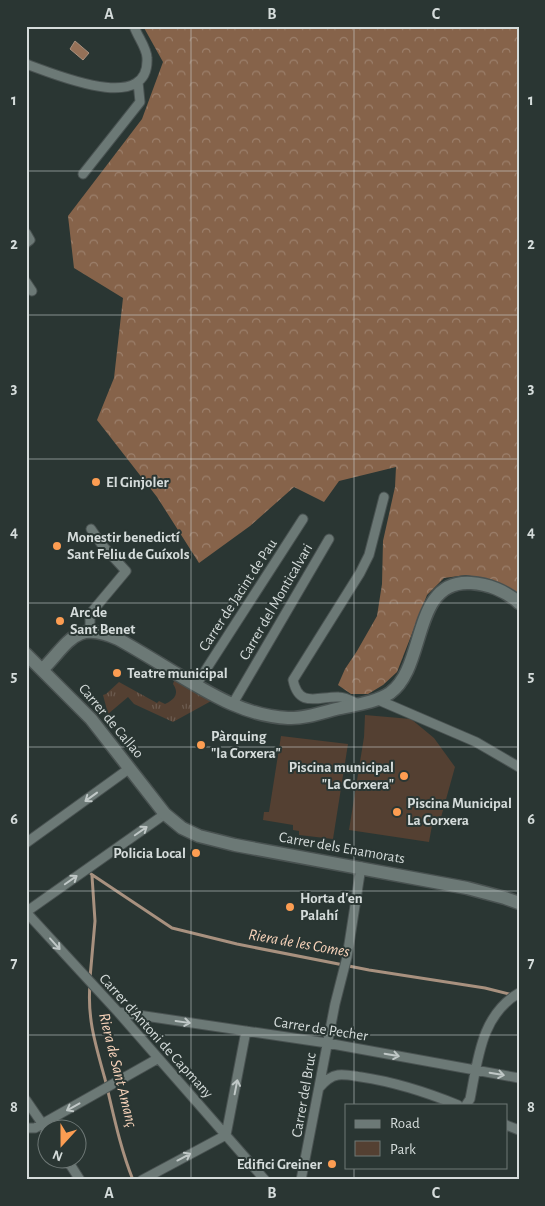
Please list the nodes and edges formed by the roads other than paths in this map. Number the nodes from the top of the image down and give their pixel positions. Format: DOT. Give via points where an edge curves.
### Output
graph roads {
  1 [pos="134,26"];
  2 [pos="26,64"];
  3 [pos="138,82"];
  4 [pos="83,174"];
  5 [pos="26,282"];
  6 [pos="32,291"];
  7 [pos="384,496"];
  8 [pos="303,519"];
  9 [pos="91,529"];
  10 [pos="329,539"];
  11 [pos="519,603"];
  12 [pos="90,630"];
  13 [pos="26,654"];
  14 [pos="43,669"];
  15 [pos="196,685"];
  16 [pos="376,698"];
  17 [pos="358,704"];
  18 [pos="232,705"];
  19 [pos="519,766"];
  20 [pos="130,768"];
  21 [pos="165,814"];
  22 [pos="26,843"];
  23 [pos="361,867"];
  24 [pos="519,904"];
  25 [pos="26,912"];
  26 [pos="519,993"];
  27 [pos="118,1012"];
  28 [pos="246,1031"];
  29 [pos="327,1043"];
  30 [pos="158,1059"];
  31 [pos="476,1070"];
  32 [pos="519,1078"];
  33 [pos="319,1088"];
  34 [pos="26,1100"];
  35 [pos="456,1104"];
  36 [pos="467,1104"];
  37 [pos="38,1118"];
  38 [pos="60,1118"];
  39 [pos="226,1135"];
  40 [pos="72,1168"];
  41 [pos="80,1180"];
  42 [pos="142,1180"];
  43 [pos="265,1180"];
  44 [pos="301,1180"];
  1 -- 3 [label="street" via="147,57 145,72"];
  2 -- 3 [label="street" via="102,88 130,86"];
  3 -- 4 [label="street" via="140,102"];
  5 -- 6 [label="street"];
  7 -- 17 [label="street" via="369,555 293,680 295,690 304,698 317,700 341,696"];
  8 -- 15 [label="street, Carrer de Jacint de Pau"];
  9 -- 12 [label="street" via="126,571 90,614"];
  10 -- 18 [label="street, Carrer del Monticalvari"];
  11 -- 16 [label="main road" via="485,585 463,583 443,589 431,602 405,675 388,694"];
  12 -- 14 [label="main road" via="77,634"];
  12 -- 15 [label="main road" via="118,639"];
  13 -- 14 [label="main road, Carrer de Callao"];
  14 -- 20 [label="main road, Carrer de Callao" via="91,719"];
  15 -- 18 [label="main road"];
  16 -- 17 [label="main road"];
  16 -- 19 [label="street" via="476,742"];
  17 -- 18 [label="main road" via="289,719 258,714"];
  20 -- 21 [label="main road, Carrer de Callao"];
  20 -- 22 [label="street, one-way"];
  21 -- 23 [label="main road, Carrer dels Enamorats" via="182,828 199,836"];
  25 -- 21 [label="street, one-way"];
  23 -- 24 [label="main road, Carrer dels Enamorats" via="474,889"];
  23 -- 29 [label="street, Carrer del Bruc" via="347,957"];
  25 -- 27 [label="street, Carrer d'Antoni de Capmany, one-way"];
  26 -- 31 [label="street" via="507,999 492,1017 480,1045"];
  27 -- 28 [label="street, Carrer de Pecher, one-way"];
  27 -- 30 [label="street, Carrer d'Antoni de Capmany"];
  28 -- 29 [label="street, Carrer de Pecher"];
  39 -- 28 [label="street, one-way"];
  29 -- 31 [label="street, Carrer de Pecher, one-way"];
  29 -- 33 [label="street, Carrer del Bruc"];
  30 -- 38 [label="street, one-way"];
  30 -- 39 [label="street, Carrer d'Antoni de Capmany"];
  31 -- 32 [label="street, Carrer de Pecher, one-way"];
  31 -- 36 [label="street"];
  33 -- 35 [label="street" via="338,1075 375,1079 416,1088"];
  33 -- 44 [label="street, Carrer del Bruc"];
  34 -- 37 [label="street"];
  42 -- 39 [label="street, one-way"];
  39 -- 43 [label="street, Carrer d'Antoni de Capmany"];
  40 -- 41 [label="street"];
}
